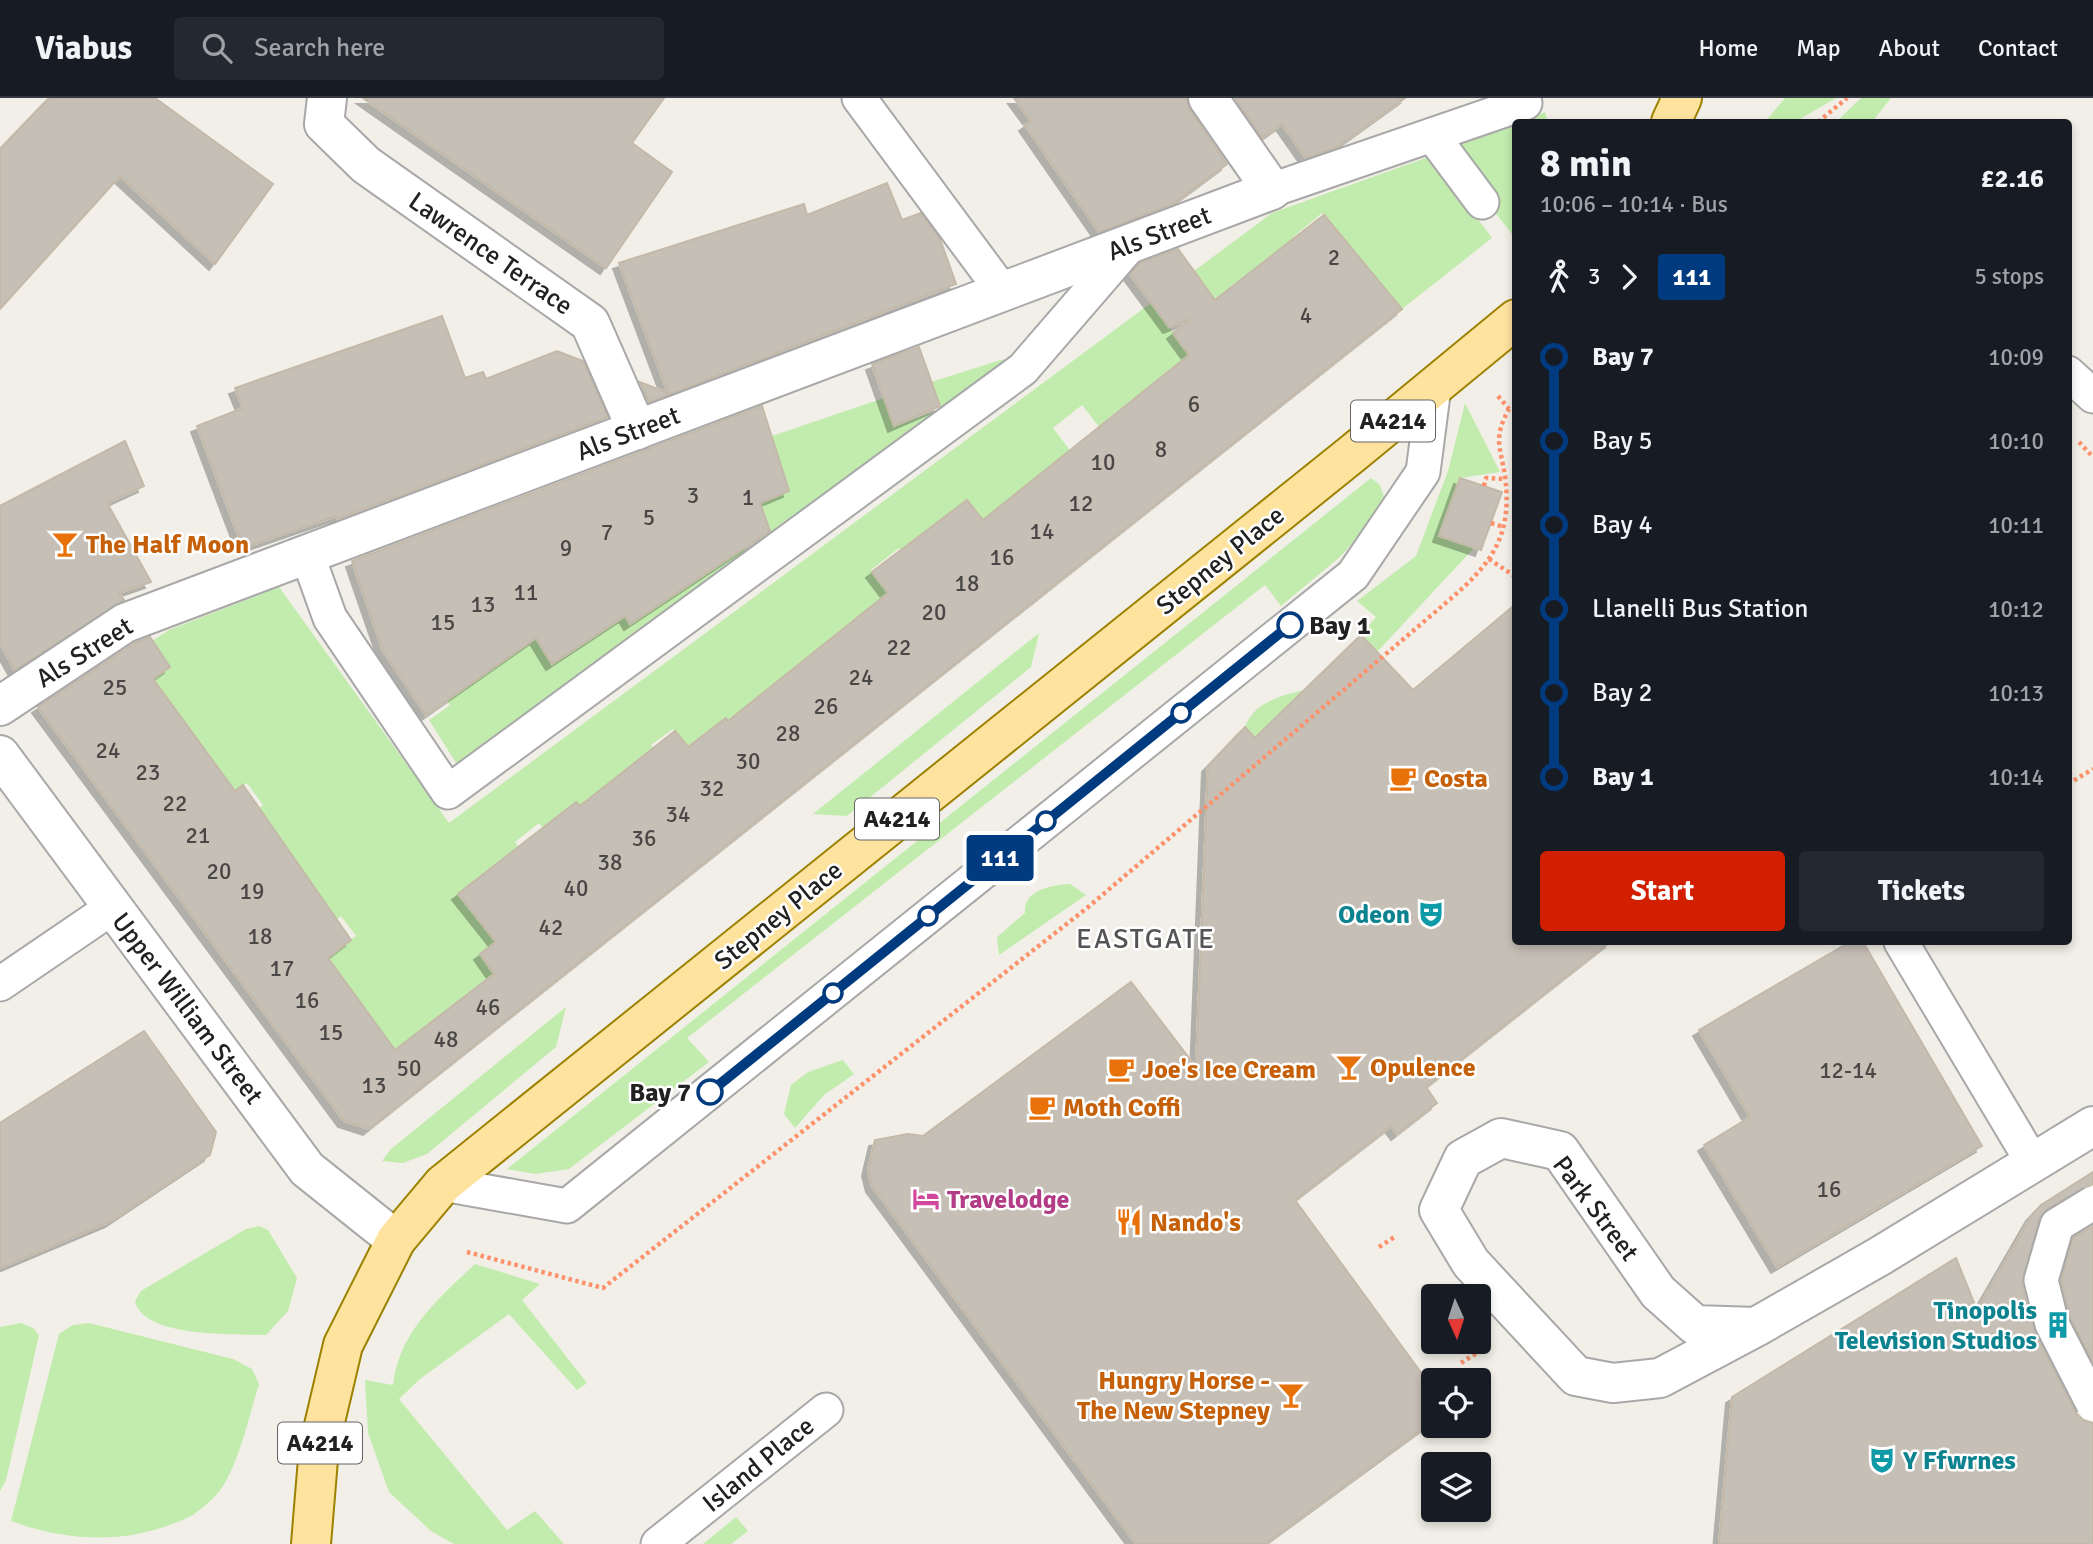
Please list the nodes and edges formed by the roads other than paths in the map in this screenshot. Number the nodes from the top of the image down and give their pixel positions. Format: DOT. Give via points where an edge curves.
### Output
graph roads {
  1 [pos="327,98"];
  2 [pos="859,98"];
  3 [pos="1208,98"];
  4 [pos="1682,98"];
  5 [pos="1525,103"];
  6 [pos="1672,119"];
  7 [pos="1432,135"];
  8 [pos="1272,190"];
  9 [pos="1482,202"];
  10 [pos="1131,244"];
  11 [pos="1003,292"];
  12 [pos="1512,322"];
  13 [pos="2072,377"];
  14 [pos="1434,387"];
  15 [pos="2093,396"];
  16 [pos="637,430"];
  17 [pos="307,554"];
  18 [pos="0,706"];
  19 [pos="0,755"];
  20 [pos="113,907"];
  21 [pos="1903,945"];
  22 [pos="0,984"];
  23 [pos="2093,1126"];
  24 [pos="2033,1163"];
  25 [pos="443,1184"];
  26 [pos="2093,1203"];
  27 [pos="396,1240"];
  28 [pos="1756,1328"];
  29 [pos="2093,1404"];
  30 [pos="826,1410"];
  31 [pos="311,1544"];
  32 [pos="658,1544"];
  1 -- 16 [label="street, Lawrence Terrace" via="324,124 366,165 590,323"];
  2 -- 11 [label="lane"];
  3 -- 8 [label="street"];
  4 -- 6 [label="main road"];
  5 -- 7 [label="lane"];
  7 -- 8 [label="lane"];
  7 -- 9 [label="lane"];
  8 -- 10 [label="street, Als Street"];
  10 -- 11 [label="street, Als Street"];
  10 -- 17 [label="lane" via="1023,369 448,792 330,618"];
  11 -- 16 [label="street, Als Street"];
  12 -- 14 [label="main road, Stepney Place / A4214"];
  13 -- 15 [label="lane"];
  14 -- 25 [label="main road, Stepney Place / A4214"];
  14 -- 25 [label="lane" via="1423,472 1343,584 568,1206"];
  16 -- 17 [label="street, Als Street"];
  17 -- 18 [label="street, Als Street" via="125,623"];
  19 -- 20 [label="street, Upper William Street"];
  20 -- 22 [label="lane"];
  20 -- 27 [label="street, Upper William Street" via="307,1169"];
  21 -- 24 [label="lane"];
  23 -- 24 [label="street, Park Street"];
  24 -- 28 [label="street, Park Street"];
  25 -- 27 [label="main road, Stepney Place / A4214"];
  26 -- 29 [label="lane, bridge" via="2057,1224 2040,1280 2052,1324"];
  27 -- 31 [label="main road, Stepney Place / A4214" via="343,1345 319,1447"];
  28 -- 28 [label="street, Park Street" via="1660,1378 1613,1383 1576,1376 1471,1263 1439,1210 1463,1159 1501,1138 1560,1151 1658,1292 1695,1325"];
  30 -- 32 [label="lane, Island Place"];
}
